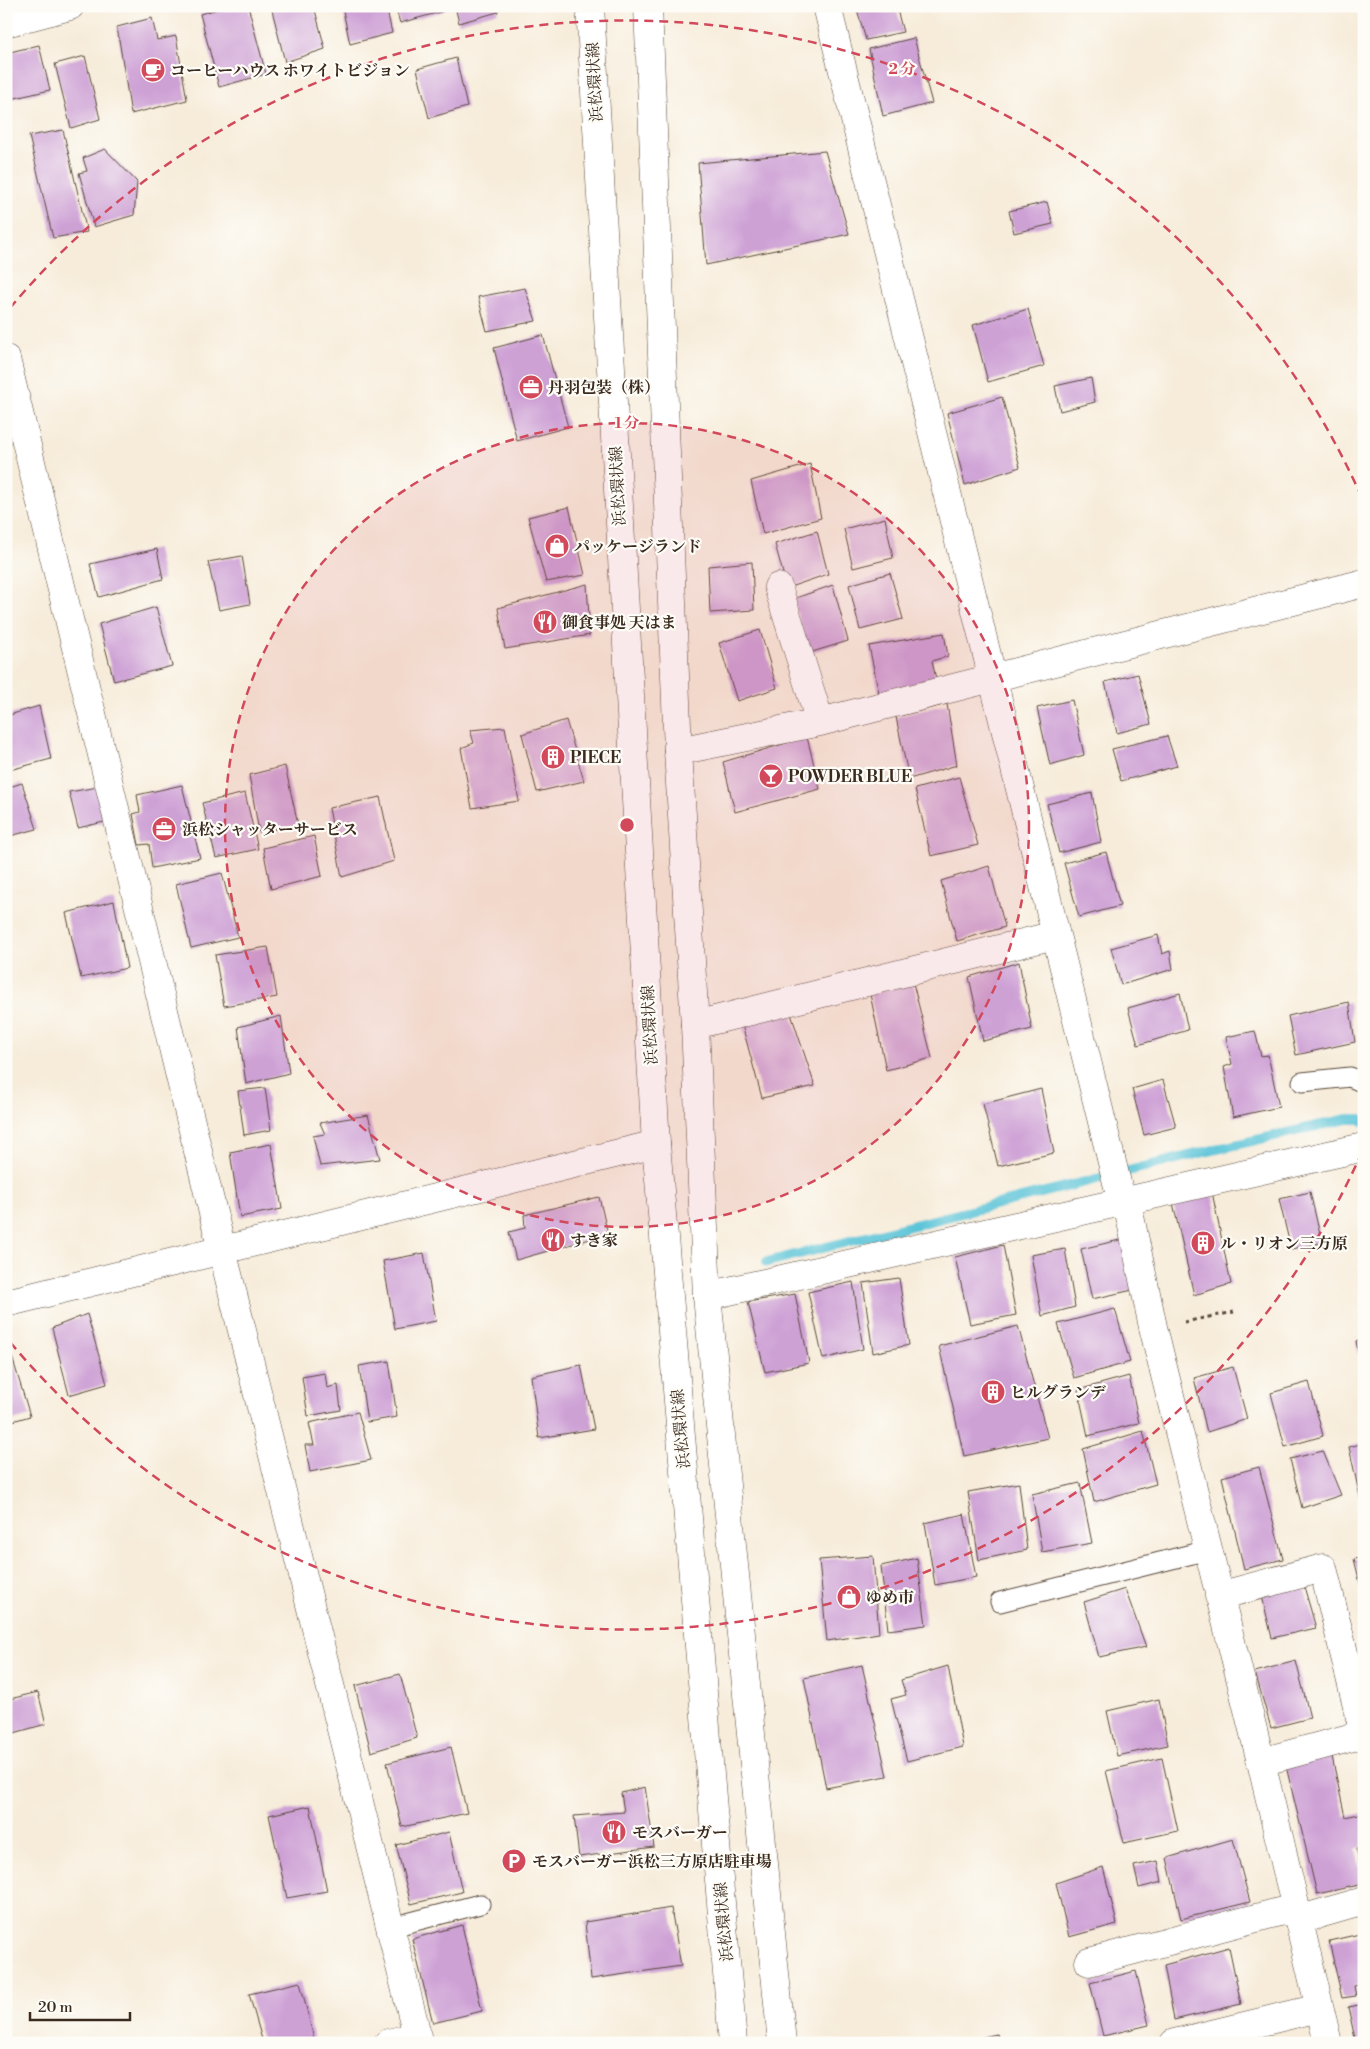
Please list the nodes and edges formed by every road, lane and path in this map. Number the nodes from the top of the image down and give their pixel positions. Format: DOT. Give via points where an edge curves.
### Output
graph roads {
  1 [pos="70,6"];
  2 [pos="590,6"];
  3 [pos="648,6"];
  4 [pos="827,6"];
  5 [pos="6,23"];
  6 [pos="6,359"];
  7 [pos="1364,582"];
  8 [pos="778,586"];
  9 [pos="992,679"];
  10 [pos="820,722"];
  11 [pos="678,752"];
  12 [pos="1055,935"];
  13 [pos="695,1024"];
  14 [pos="1302,1082"];
  15 [pos="1364,1083"];
  16 [pos="656,1144"];
  17 [pos="1364,1147"];
  18 [pos="1120,1188"];
  19 [pos="222,1250"];
  20 [pos="707,1296"];
  21 [pos="6,1303"];
  22 [pos="1234,1312"];
  23 [pos="1153,1327"];
  24 [pos="1208,1550"];
  25 [pos="1220,1596"];
  26 [pos="1000,1602"];
  27 [pos="1364,1734"];
  28 [pos="1261,1762"];
  29 [pos="1364,1901"];
  30 [pos="480,1904"];
  31 [pos="1296,1914"];
  32 [pos="392,1927"];
  33 [pos="1089,1962"];
  34 [pos="1319,2008"];
  35 [pos="419,2039"];
  36 [pos="388,2043"];
  37 [pos="733,2043"];
  38 [pos="782,2043"];
  39 [pos="1174,2043"];
  40 [pos="1328,2043"];
  1 -- 5 [label="main road"];
  2 -- 16 [label="main road, 浜松環状線"];
  3 -- 11 [label="main road"];
  4 -- 9 [label="main road"];
  6 -- 19 [label="main road"];
  7 -- 9 [label="main road"];
  8 -- 10 [label="main road"];
  9 -- 10 [label="main road"];
  9 -- 12 [label="main road"];
  10 -- 11 [label="main road"];
  11 -- 13 [label="main road"];
  12 -- 13 [label="main road"];
  12 -- 18 [label="main road"];
  13 -- 20 [label="main road"];
  14 -- 15 [label="lane" via="1350,1077"];
  16 -- 19 [label="main road"];
  16 -- 37 [label="main road, 浜松環状線"];
  17 -- 18 [label="main road"];
  18 -- 20 [label="main road"];
  18 -- 23 [label="main road"];
  19 -- 21 [label="main road"];
  19 -- 32 [label="main road"];
  20 -- 38 [label="main road"];
  22 -- 23 [label="path"];
  23 -- 24 [label="main road"];
  24 -- 25 [label="main road"];
  24 -- 26 [label="lane"];
  25 -- 27 [label="main road" via="1323,1568"];
  25 -- 28 [label="main road"];
  27 -- 28 [label="main road"];
  28 -- 31 [label="main road"];
  29 -- 31 [label="main road"];
  30 -- 32 [label="lane"];
  31 -- 33 [label="main road"];
  31 -- 34 [label="main road"];
  32 -- 35 [label="main road"];
  34 -- 39 [label="main road"];
  34 -- 40 [label="main road"];
  35 -- 36 [label="main road"];
}
